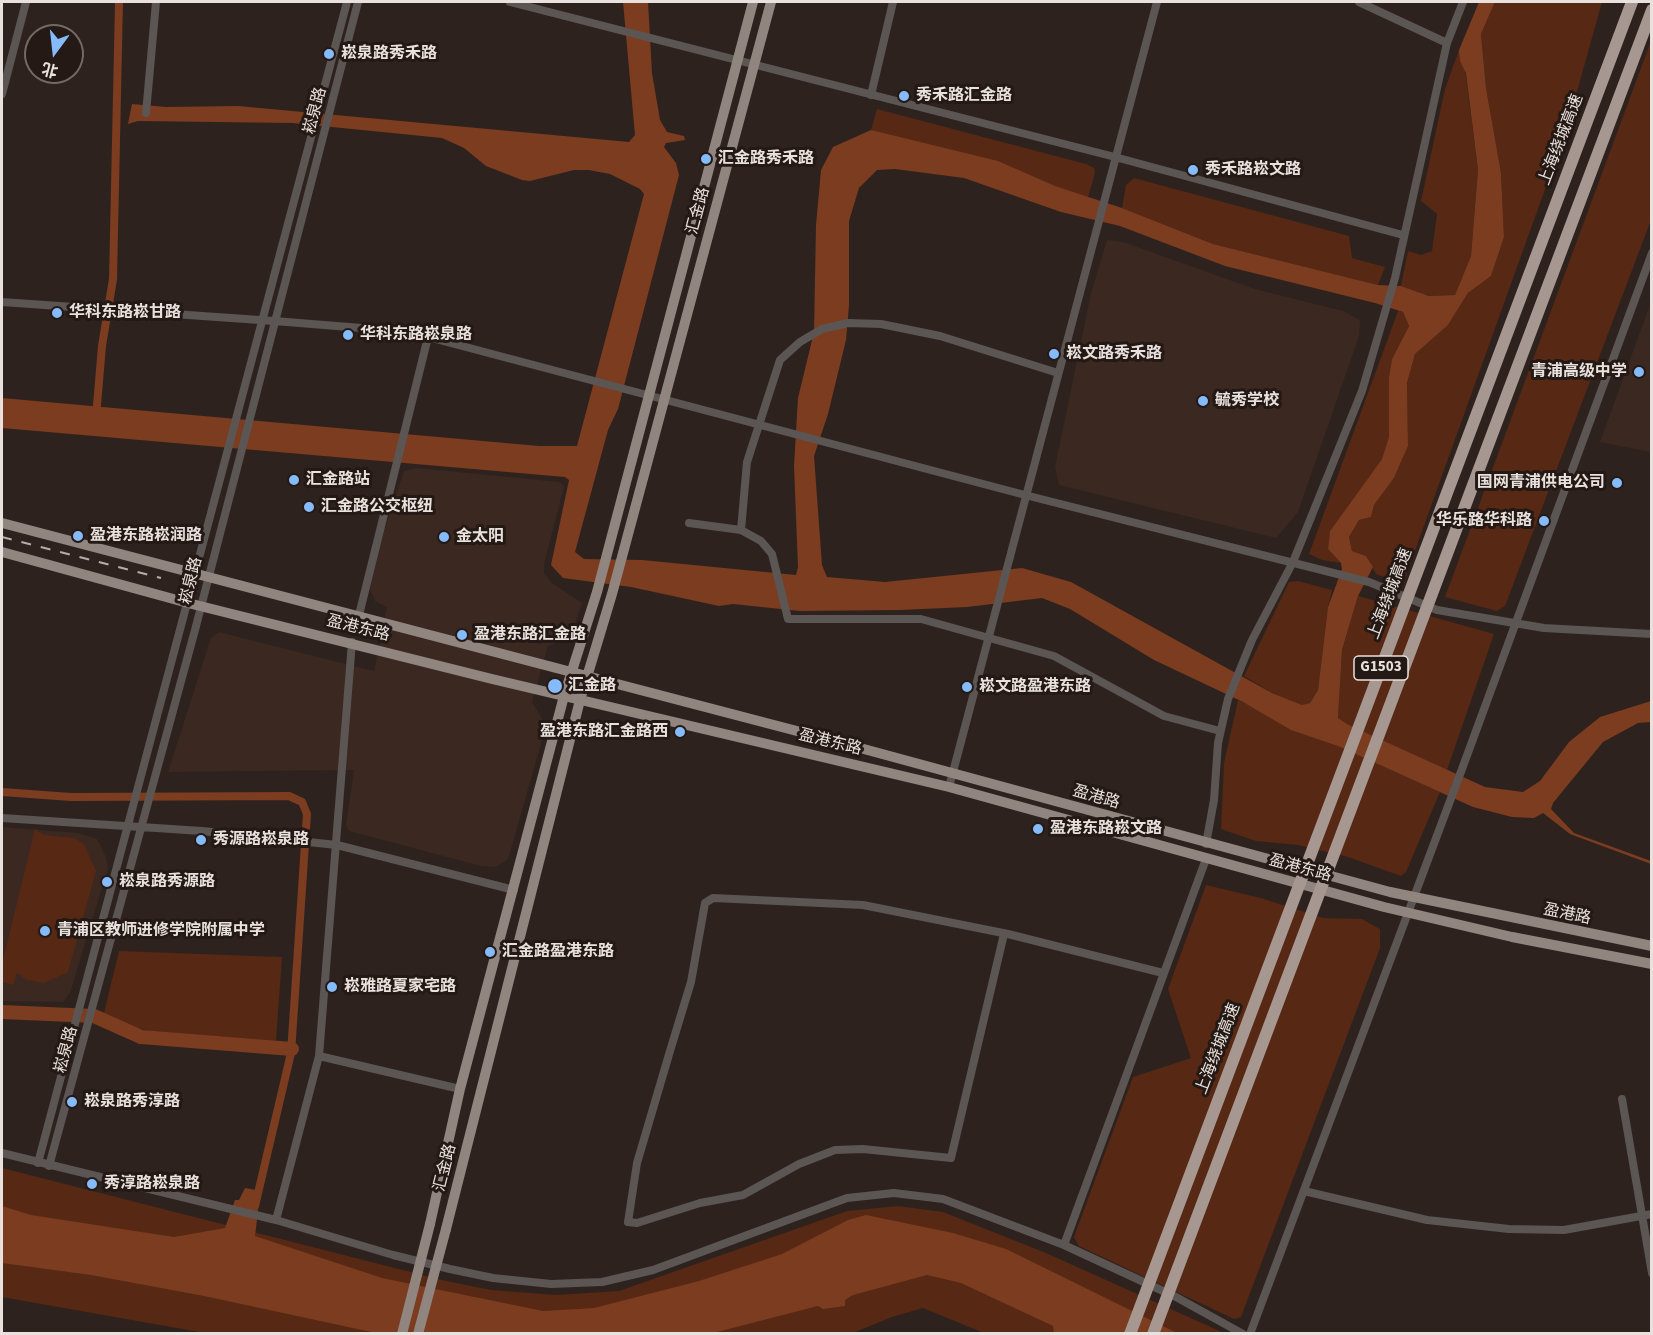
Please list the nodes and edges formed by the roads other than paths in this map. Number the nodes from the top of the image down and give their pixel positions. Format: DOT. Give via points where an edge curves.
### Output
graph roads {
  1 [pos="26,2"];
  2 [pos="156,2"];
  3 [pos="347,2"];
  4 [pos="358,2"];
  5 [pos="510,2"];
  6 [pos="753,2"];
  7 [pos="771,2"];
  8 [pos="893,2"];
  9 [pos="1157,2"];
  10 [pos="1359,2"];
  11 [pos="1463,2"];
  12 [pos="1632,2"];
  13 [pos="1652,10"];
  14 [pos="1448,43"];
  15 [pos="738,62"];
  16 [pos="753,66"];
  17 [pos="2,94"];
  18 [pos="871,95"];
  19 [pos="146,113"];
  20 [pos="1115,157"];
  21 [pos="1402,235"];
  22 [pos="1652,253"];
  23 [pos="2,302"];
  24 [pos="261,320"];
  25 [pos="274,321"];
  26 [pos="428,337"];
  27 [pos="1058,373"];
  28 [pos="650,396"];
  29 [pos="663,399"];
  30 [pos="759,424"];
  31 [pos="1025,495"];
  32 [pos="688,523"];
  33 [pos="2,524"];
  34 [pos="741,530"];
  35 [pos="2,552"];
  36 [pos="1293,562"];
  37 [pos="194,575"];
  38 [pos="207,578"];
  39 [pos="188,603"];
  40 [pos="200,606"];
  41 [pos="358,619"];
  42 [pos="1516,622"];
  43 [pos="1652,634"];
  44 [pos="989,637"];
  45 [pos="352,642"];
  46 [pos="571,674"];
  47 [pos="586,677"];
  48 [pos="564,696"];
  49 [pos="580,700"];
  50 [pos="1220,731"];
  51 [pos="951,773"];
  52 [pos="949,787"];
  53 [pos="2,818"];
  54 [pos="129,826"];
  55 [pos="141,826"];
  56 [pos="1206,844"];
  57 [pos="337,845"];
  58 [pos="1206,859"];
  59 [pos="514,890"];
  60 [pos="1414,897"];
  61 [pos="1408,912"];
  62 [pos="1004,934"];
  63 [pos="1652,946"];
  64 [pos="1652,964"];
  65 [pos="1163,973"];
  66 [pos="319,1056"];
  67 [pos="460,1089"];
  68 [pos="1622,1099"];
  69 [pos="2,1153"];
  70 [pos="38,1163"];
  71 [pos="50,1166"];
  72 [pos="1304,1191"];
  73 [pos="1652,1214"];
  74 [pos="1642,1217"];
  75 [pos="276,1220"];
  76 [pos="1064,1245"];
  77 [pos="1652,1274"];
  78 [pos="402,1334"];
  79 [pos="418,1334"];
  80 [pos="1130,1334"];
  81 [pos="1153,1334"];
  82 [pos="1243,1334"];
  83 [pos="1250,1334"];
  1 -- 17 [label="street"];
  2 -- 19 [label="street"];
  3 -- 24 [label="street, 崧泉路"];
  4 -- 25 [label="street, 崧泉路"];
  5 -- 15 [label="street"];
  6 -- 15 [label="main road, 汇金路"];
  7 -- 16 [label="main road, 汇金路"];
  8 -- 18 [label="street"];
  9 -- 20 [label="street"];
  10 -- 14 [label="street"];
  11 -- 14 [label="street"];
  12 -- 80 [label="highway, 上海绕城高速 / G1503, bridge"];
  13 -- 81 [label="highway, G1503, bridge"];
  14 -- 21 [label="street"];
  15 -- 16 [label="street"];
  15 -- 28 [label="main road, 汇金路"];
  16 -- 18 [label="street"];
  16 -- 29 [label="main road, 汇金路"];
  18 -- 20 [label="street"];
  20 -- 21 [label="street"];
  20 -- 27 [label="street"];
  21 -- 36 [label="street" via="1395,278 1362,391"];
  22 -- 42 [label="street"];
  23 -- 24 [label="street"];
  24 -- 25 [label="street"];
  24 -- 37 [label="street, 崧泉路"];
  25 -- 26 [label="street"];
  25 -- 38 [label="street, 崧泉路"];
  26 -- 28 [label="street"];
  26 -- 41 [label="street"];
  27 -- 30 [label="street" via="940,336 881,324 848,323 822,329 780,360"];
  27 -- 31 [label="street"];
  28 -- 29 [label="street"];
  28 -- 46 [label="main road, 汇金路"];
  29 -- 30 [label="street"];
  29 -- 47 [label="main road, 汇金路"];
  30 -- 31 [label="street"];
  30 -- 34 [label="street" via="747,462"];
  31 -- 36 [label="street"];
  31 -- 44 [label="street"];
  32 -- 34 [label="street"];
  33 -- 37 [label="main road, 盈港东路"];
  34 -- 44 [label="street" via="761,541 772,554 788,619 921,619"];
  35 -- 39 [label="main road, 盈港东路"];
  36 -- 42 [label="street" via="1369,582 1437,610"];
  36 -- 50 [label="street" via="1239,668"];
  37 -- 38 [label="main road, 盈港东路"];
  37 -- 39 [label="street, 崧泉路"];
  38 -- 40 [label="street, 崧泉路"];
  38 -- 41 [label="main road, 盈港东路"];
  39 -- 40 [label="main road, 盈港东路"];
  39 -- 54 [label="street, 崧泉路"];
  40 -- 45 [label="main road, 盈港东路"];
  40 -- 55 [label="street, 崧泉路"];
  41 -- 46 [label="main road, 盈港东路"];
  42 -- 43 [label="street" via="1544,628"];
  42 -- 60 [label="street"];
  44 -- 50 [label="street" via="1054,656 1164,716"];
  44 -- 51 [label="street"];
  45 -- 48 [label="main road, 盈港东路"];
  45 -- 57 [label="street"];
  46 -- 47 [label="main road, 盈港路"];
  46 -- 48 [label="main road, 汇金路"];
  47 -- 49 [label="main road, 汇金路"];
  47 -- 51 [label="main road, 盈港路"];
  48 -- 49 [label="main road, 盈港东路"];
  48 -- 59 [label="main road, 汇金路"];
  49 -- 52 [label="main road, 盈港东路"];
  49 -- 79 [label="main road, 汇金路, bridge"];
  50 -- 56 [label="street"];
  51 -- 52 [label="street"];
  51 -- 56 [label="main road, 盈港路"];
  52 -- 58 [label="main road, 盈港东路"];
  53 -- 54 [label="street"];
  54 -- 55 [label="street"];
  54 -- 70 [label="street, 崧泉路"];
  55 -- 57 [label="street"];
  55 -- 71 [label="street, 崧泉路"];
  56 -- 60 [label="main road, 盈港路"];
  57 -- 59 [label="street"];
  57 -- 66 [label="street"];
  58 -- 61 [label="main road, 盈港东路"];
  58 -- 65 [label="street"];
  59 -- 67 [label="main road, 汇金路"];
  60 -- 61 [label="street"];
  60 -- 63 [label="main road, 盈港路"];
  61 -- 64 [label="main road, 盈港东路"];
  61 -- 72 [label="street"];
  62 -- 62 [label="street" via="862,905 713,898 705,903 691,982 637,1163 628,1222 637,1223 700,1203 743,1195 799,1164 835,1150 951,1158"];
  62 -- 65 [label="street"];
  65 -- 76 [label="street"];
  66 -- 67 [label="street"];
  66 -- 75 [label="street"];
  67 -- 78 [label="main road, 汇金路, bridge"];
  68 -- 74 [label="street"];
  69 -- 70 [label="street"];
  70 -- 71 [label="street"];
  71 -- 75 [label="street"];
  72 -- 74 [label="street" via="1427,1220 1509,1229 1563,1230"];
  72 -- 83 [label="street"];
  73 -- 74 [label="street"];
  74 -- 77 [label="street"];
  75 -- 76 [label="street" via="450,1269 551,1284 602,1282 653,1270 847,1197 894,1193 943,1199"];
  76 -- 82 [label="street" via="1176,1297"];
}
